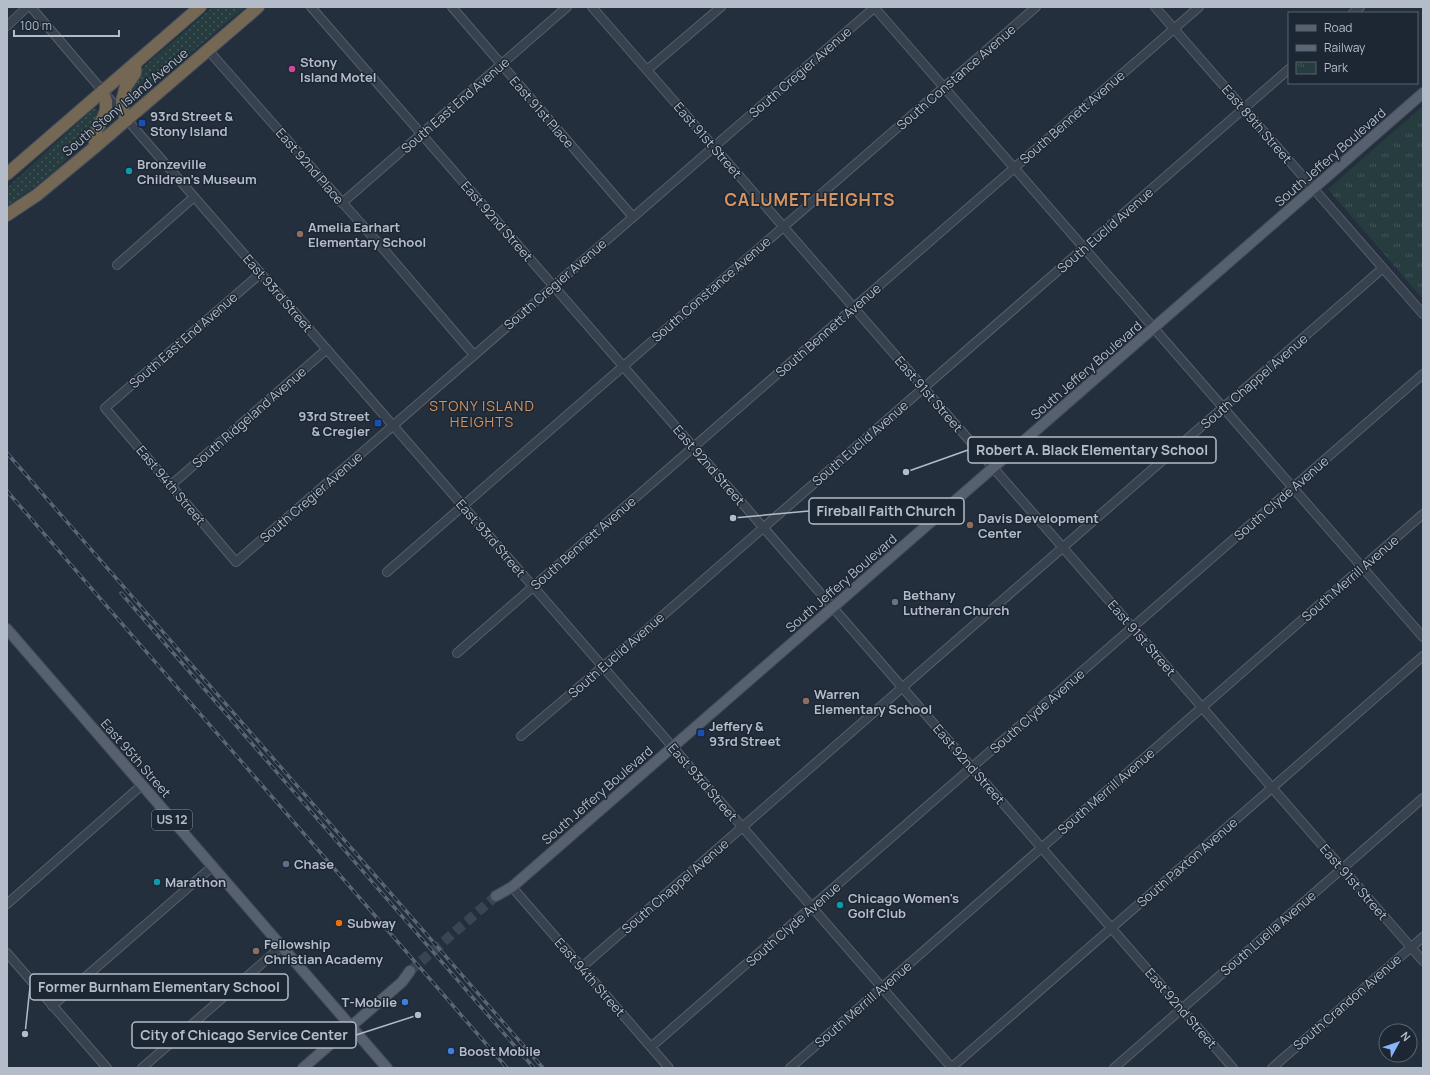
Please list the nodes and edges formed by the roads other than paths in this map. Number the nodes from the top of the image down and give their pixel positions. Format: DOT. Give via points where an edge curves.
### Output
graph roads {
  1 [pos="28,7"];
  2 [pos="31,7"];
  3 [pos="200,7"];
  4 [pos="258,7"];
  5 [pos="311,7"];
  6 [pos="452,7"];
  7 [pos="568,7"];
  8 [pos="592,7"];
  9 [pos="720,7"];
  10 [pos="874,7"];
  11 [pos="1036,7"];
  12 [pos="1155,7"];
  13 [pos="1199,7"];
  14 [pos="7,26"];
  15 [pos="1174,29"];
  16 [pos="208,50"];
  17 [pos="135,63"];
  18 [pos="501,64"];
  19 [pos="647,70"];
  20 [pos="1288,70"];
  21 [pos="944,87"];
  22 [pos="102,91"];
  23 [pos="1423,93"];
  24 [pos="1244,109"];
  25 [pos="127,120"];
  26 [pos="421,134"];
  27 [pos="95,147"];
  28 [pos="714,147"];
  29 [pos="1014,168"];
  30 [pos="7,174"];
  31 [pos="1314,188"];
  32 [pos="194,197"];
  33 [pos="342,203"];
  34 [pos="7,215"];
  35 [pos="633,217"];
  36 [pos="783,227"];
  37 [pos="1084,248"];
  38 [pos="117,265"];
  39 [pos="1383,268"];
  40 [pos="260,273"];
  41 [pos="554,286"];
  42 [pos="854,307"];
  43 [pos="1423,314"];
  44 [pos="1154,328"];
  45 [pos="327,349"];
  46 [pos="474,355"];
  47 [pos="623,366"];
  48 [pos="1423,374"];
  49 [pos="923,387"];
  50 [pos="105,408"];
  51 [pos="1223,408"];
  52 [pos="393,426"];
  53 [pos="694,447"];
  54 [pos="993,468"];
  55 [pos="171,485"];
  56 [pos="1293,488"];
  57 [pos="463,506"];
  58 [pos="1423,514"];
  59 [pos="763,527"];
  60 [pos="1062,547"];
  61 [pos="236,562"];
  62 [pos="1362,567"];
  63 [pos="387,572"];
  64 [pos="533,587"];
  65 [pos="833,607"];
  66 [pos="1132,628"];
  67 [pos="7,629"];
  68 [pos="1423,637"];
  69 [pos="457,653"];
  70 [pos="1423,656"];
  71 [pos="603,667"];
  72 [pos="902,687"];
  73 [pos="1202,708"];
  74 [pos="522,736"];
  75 [pos="673,747"];
  76 [pos="972,768"];
  77 [pos="142,785"];
  78 [pos="1272,788"];
  79 [pos="1423,798"];
  80 [pos="742,827"];
  81 [pos="1042,848"];
  82 [pos="213,866"];
  83 [pos="1342,868"];
  84 [pos="512,887"];
  85 [pos="498,899"];
  86 [pos="7,904"];
  87 [pos="812,907"];
  88 [pos="1111,928"];
  89 [pos="1423,937"];
  90 [pos="282,946"];
  91 [pos="1411,947"];
  92 [pos="7,953"];
  93 [pos="1423,962"];
  94 [pos="582,967"];
  95 [pos="413,973"];
  96 [pos="882,988"];
  97 [pos="52,1006"];
  98 [pos="1182,1009"];
  99 [pos="351,1026"];
  100 [pos="651,1047"];
  101 [pos="107,1068"];
  102 [pos="142,1068"];
  103 [pos="303,1068"];
  104 [pos="387,1068"];
  105 [pos="669,1068"];
  106 [pos="790,1068"];
  107 [pos="951,1068"];
  108 [pos="1114,1068"];
  109 [pos="1233,1068"];
  110 [pos="1272,1068"];
  1 -- 14 [label="street"];
  2 -- 22 [label="street, East 93rd Street"];
  3 -- 17 [label="highway, South Stony Island Avenue"];
  4 -- 16 [label="highway, South Stony Island Avenue"];
  5 -- 26 [label="street, East 92nd Street"];
  6 -- 18 [label="street, East 91st Place"];
  7 -- 18 [label="street, South East End Avenue"];
  8 -- 19 [label="street, East 91st Street"];
  9 -- 19 [label="street"];
  10 -- 21 [label="street"];
  10 -- 28 [label="street, South Cregier Avenue"];
  11 -- 21 [label="street, South Constance Avenue"];
  12 -- 15 [label="street, East 89th Street"];
  13 -- 15 [label="street, South Bennett Avenue"];
  15 -- 24 [label="street, East 89th Street"];
  15 -- 29 [label="street, South Bennett Avenue"];
  16 -- 25 [label="highway, South Stony Island Avenue"];
  16 -- 33 [label="street, East 92nd Place"];
  17 -- 22 [label="highway, South Stony Island Avenue"];
  17 -- 25 [label="highway" via="135,73 126,86 122,101"];
  18 -- 26 [label="street, South East End Avenue"];
  18 -- 35 [label="street, East 91st Place"];
  19 -- 28 [label="street, East 91st Street"];
  20 -- 24 [label="street, South Euclid Avenue"];
  21 -- 29 [label="street"];
  21 -- 36 [label="street, South Constance Avenue"];
  22 -- 25 [label="street, East 93rd Street"];
  22 -- 27 [label="highway" via="106,109 95,133"];
  22 -- 30 [label="highway, South Stony Island Avenue"];
  23 -- 31 [label="main road, South Jeffery Boulevard"];
  24 -- 31 [label="street, East 89th Street"];
  24 -- 37 [label="street, South Euclid Avenue"];
  25 -- 27 [label="highway, South Stony Island Avenue"];
  25 -- 32 [label="street, East 93rd Street"];
  26 -- 33 [label="street, South East End Avenue"];
  26 -- 41 [label="street, East 92nd Street"];
  27 -- 34 [label="highway, South Stony Island Avenue" via="39,193"];
  28 -- 35 [label="street, South Cregier Avenue"];
  28 -- 36 [label="street, East 91st Street"];
  29 -- 37 [label="street"];
  29 -- 42 [label="street, South Bennett Avenue"];
  31 -- 39 [label="street, East 89th Street"];
  31 -- 44 [label="main road, South Jeffery Boulevard"];
  32 -- 38 [label="street"];
  32 -- 40 [label="street, East 93rd Street"];
  33 -- 46 [label="street, East 92nd Place"];
  35 -- 41 [label="street, South Cregier Avenue"];
  36 -- 42 [label="street, East 91st Street"];
  36 -- 47 [label="street, South Constance Avenue"];
  37 -- 44 [label="street"];
  37 -- 49 [label="street, South Euclid Avenue"];
  39 -- 43 [label="street, East 89th Street"];
  39 -- 51 [label="street, South Chappel Avenue"];
  40 -- 45 [label="street, East 93rd Street"];
  40 -- 50 [label="street, South East End Avenue"];
  41 -- 46 [label="street, South Cregier Avenue"];
  41 -- 47 [label="street, East 92nd Street"];
  42 -- 49 [label="street, East 91st Street"];
  42 -- 53 [label="street, South Bennett Avenue"];
  44 -- 51 [label="street"];
  44 -- 54 [label="main road, South Jeffery Boulevard"];
  45 -- 52 [label="street, East 93rd Street"];
  45 -- 55 [label="street, South Ridgeland Avenue"];
  46 -- 52 [label="street, South Cregier Avenue"];
  47 -- 53 [label="street, East 92nd Street"];
  47 -- 57 [label="street, South Constance Avenue"];
  48 -- 56 [label="street, South Clyde Avenue"];
  49 -- 54 [label="street, East 91st Street"];
  49 -- 59 [label="street, South Euclid Avenue"];
  50 -- 55 [label="street, East 94th Street"];
  51 -- 56 [label="street"];
  51 -- 60 [label="street, South Chappel Avenue"];
  52 -- 57 [label="street, East 93rd Street"];
  52 -- 61 [label="street, South Cregier Avenue"];
  53 -- 59 [label="street, East 92nd Street"];
  53 -- 64 [label="street, South Bennett Avenue"];
  54 -- 60 [label="street, East 91st Street"];
  54 -- 65 [label="main road, South Jeffery Boulevard"];
  55 -- 61 [label="street, East 94th Street"];
  56 -- 62 [label="street"];
  56 -- 66 [label="street, South Clyde Avenue"];
  57 -- 63 [label="street, South Constance Avenue"];
  57 -- 64 [label="street, East 93rd Street"];
  58 -- 62 [label="street, South Merrill Avenue"];
  59 -- 65 [label="street, East 92nd Street"];
  59 -- 71 [label="street, South Euclid Avenue"];
  60 -- 66 [label="street, East 91st Street"];
  60 -- 72 [label="street, South Chappel Avenue"];
  62 -- 68 [label="street"];
  62 -- 73 [label="street, South Merrill Avenue"];
  64 -- 69 [label="street, South Bennett Avenue"];
  64 -- 71 [label="street, East 93rd Street"];
  65 -- 72 [label="street, East 92nd Street"];
  65 -- 75 [label="main road, South Jeffery Boulevard"];
  66 -- 73 [label="street, East 91st Street"];
  66 -- 76 [label="street, South Clyde Avenue"];
  67 -- 77 [label="main road, East 95th Street / US 12"];
  70 -- 78 [label="street, South Paxton Avenue"];
  71 -- 74 [label="street, South Euclid Avenue"];
  71 -- 75 [label="street, East 93rd Street"];
  72 -- 76 [label="street, East 92nd Street"];
  72 -- 80 [label="street, South Chappel Avenue"];
  73 -- 78 [label="street, East 91st Street"];
  73 -- 81 [label="street, South Merrill Avenue"];
  75 -- 80 [label="street, East 93rd Street"];
  75 -- 84 [label="main road, South Jeffery Boulevard"];
  76 -- 81 [label="street, East 92nd Street"];
  76 -- 87 [label="street, South Clyde Avenue"];
  77 -- 82 [label="main road, East 95th Street / US 12"];
  77 -- 86 [label="street"];
  78 -- 83 [label="street, East 91st Street"];
  78 -- 88 [label="street, South Paxton Avenue"];
  79 -- 83 [label="street, South Luella Avenue"];
  80 -- 87 [label="street, East 93rd Street"];
  80 -- 94 [label="street, South Chappel Avenue"];
  81 -- 88 [label="street, East 92nd Street"];
  81 -- 96 [label="street, South Merrill Avenue"];
  82 -- 90 [label="main road, East 95th Street / US 12"];
  82 -- 97 [label="street"];
  83 -- 91 [label="street, East 91st Street"];
  83 -- 98 [label="street, South Luella Avenue"];
  84 -- 85 [label="main road, South Jeffery Boulevard"];
  84 -- 94 [label="street, East 94th Street"];
  87 -- 96 [label="street, East 93rd Street"];
  87 -- 100 [label="street, South Clyde Avenue"];
  88 -- 98 [label="street, East 92nd Street"];
  88 -- 107 [label="street, South Paxton Avenue"];
  89 -- 91 [label="street, South Crandon Avenue"];
  90 -- 99 [label="main road, East 95th Street / US 12"];
  90 -- 102 [label="street"];
  91 -- 93 [label="street, East 91st Street"];
  91 -- 110 [label="street, South Crandon Avenue"];
  92 -- 97 [label="street"];
  94 -- 100 [label="street, East 94th Street"];
  95 -- 99 [label="main road"];
  96 -- 106 [label="street, South Merrill Avenue"];
  96 -- 107 [label="street, East 93rd Street"];
  97 -- 101 [label="street"];
  98 -- 108 [label="street, South Luella Avenue"];
  98 -- 109 [label="street, East 92nd Street"];
  99 -- 103 [label="main road"];
  99 -- 104 [label="main road, East 95th Street / US 12"];
  100 -- 105 [label="street, East 94th Street"];
}
